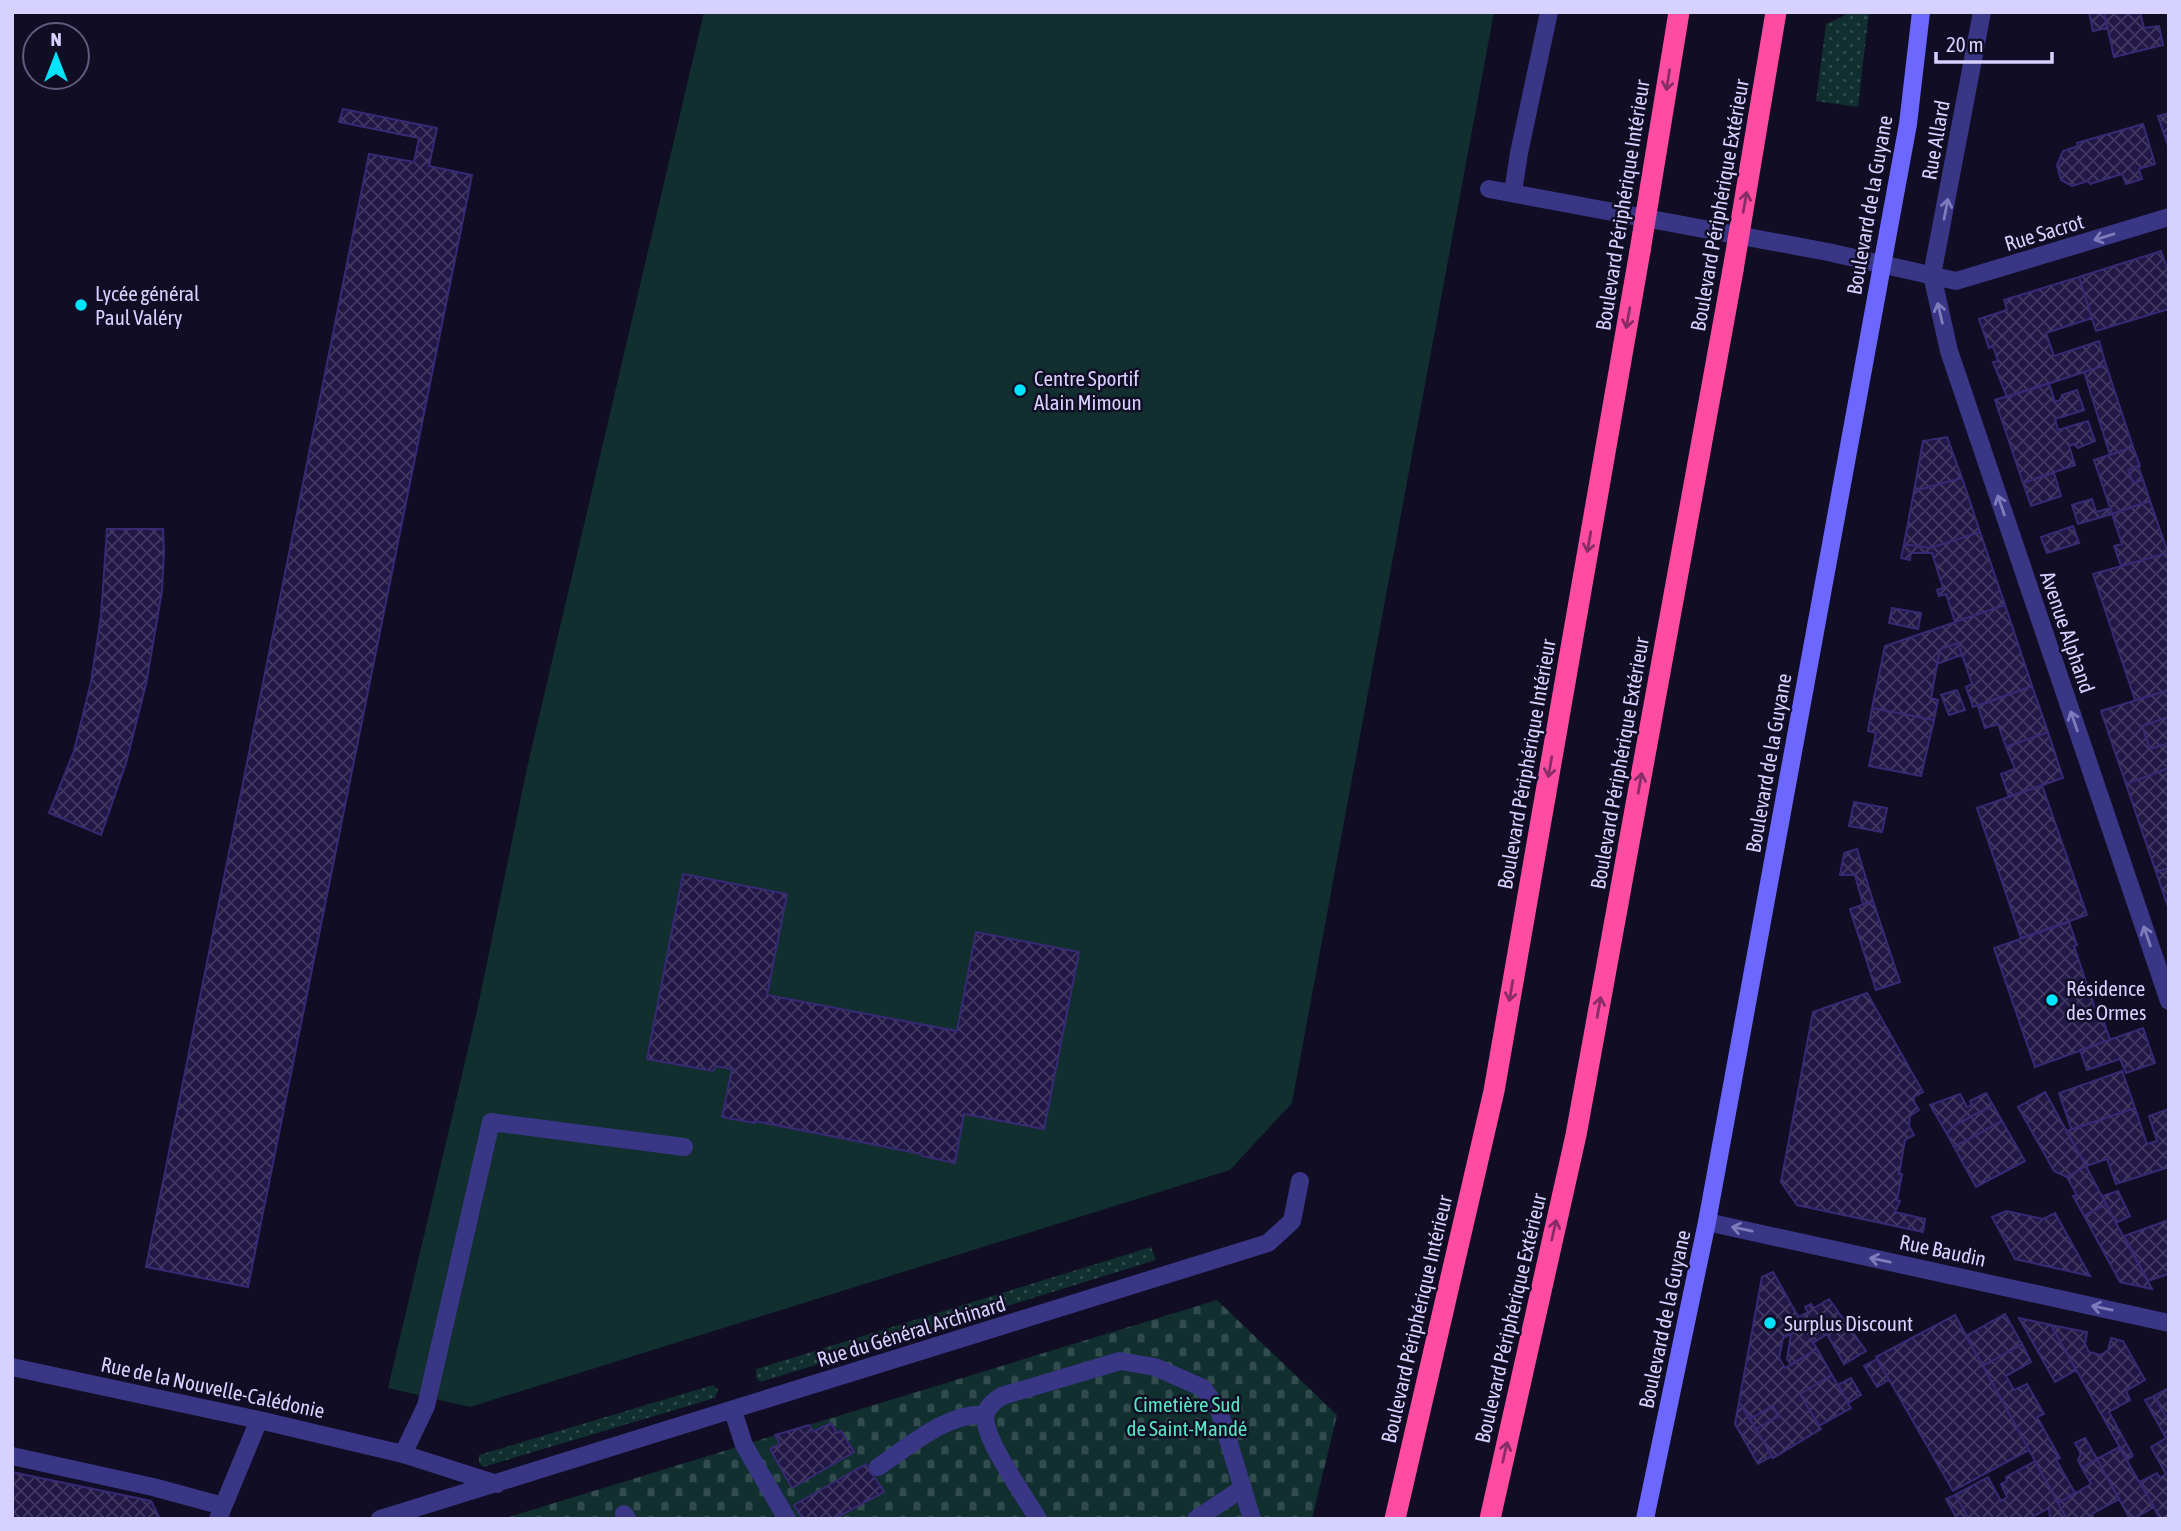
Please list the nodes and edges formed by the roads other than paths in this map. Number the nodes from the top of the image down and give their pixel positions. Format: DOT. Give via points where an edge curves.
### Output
graph roads {
  1 [pos="1549,12"];
  2 [pos="1679,12"];
  3 [pos="1776,12"];
  4 [pos="1921,12"];
  5 [pos="1982,12"];
  6 [pos="1489,189"];
  7 [pos="1513,192"];
  8 [pos="2169,217"];
  9 [pos="1882,263"];
  10 [pos="1932,275"];
  11 [pos="2169,1001"];
  12 [pos="684,1147"];
  13 [pos="1300,1181"];
  14 [pos="1707,1222"];
  15 [pos="2169,1323"];
  16 [pos="12,1367"];
  17 [pos="733,1411"];
  18 [pos="985,1415"];
  19 [pos="259,1420"];
  20 [pos="403,1454"];
  21 [pos="12,1456"];
  22 [pos="878,1467"];
  23 [pos="498,1483"];
  24 [pos="1243,1488"];
  25 [pos="220,1512"];
  26 [pos="380,1519"];
  27 [pos="787,1519"];
  28 [pos="1038,1519"];
  29 [pos="1196,1519"];
  30 [pos="1252,1519"];
  31 [pos="1395,1519"];
  32 [pos="1490,1519"];
  33 [pos="1645,1519"];
  1 -- 7 [label="street"];
  2 -- 31 [label="highway, Boulevard Périphérique Intérieur, one-way, bridge" via="1494,1091"];
  32 -- 3 [label="highway, Boulevard Périphérique Extérieur, one-way, bridge" via="1576,1135"];
  4 -- 9 [label="street, Boulevard de la Guyane" via="1908,124"];
  10 -- 5 [label="street, Rue Allard, one-way"];
  6 -- 7 [label="street, Rue Sacrot"];
  7 -- 9 [label="street, Rue Sacrot"];
  8 -- 10 [label="street, Rue Sacrot, one-way" via="1975,277 1956,281"];
  9 -- 10 [label="street, Rue Sacrot"];
  9 -- 14 [label="street, Boulevard de la Guyane"];
  11 -- 10 [label="street, Avenue Alphand, one-way" via="1948,351"];
  12 -- 20 [label="street" via="491,1122 426,1406"];
  13 -- 17 [label="street, Rue du Général Archinard" via="1292,1221 1268,1243"];
  15 -- 14 [label="street, Rue Baudin, one-way"];
  14 -- 33 [label="street, Boulevard de la Guyane"];
  16 -- 19 [label="street, Rue de la Nouvelle-Calédonie"];
  17 -- 23 [label="street, Rue du Général Archinard"];
  17 -- 27 [label="street" via="744,1445"];
  18 -- 22 [label="street" via="959,1417 944,1424"];
  18 -- 24 [label="street" via="1002,1396 1120,1361 1155,1367 1203,1388 1219,1410"];
  18 -- 28 [label="street" via="992,1442"];
  19 -- 20 [label="street, Rue de la Nouvelle-Calédonie"];
  19 -- 25 [label="street"];
  20 -- 23 [label="street, Rue de la Nouvelle-Calédonie"];
  21 -- 25 [label="street" via="153,1487"];
  23 -- 26 [label="street, Rue du Général Archinard"];
  24 -- 29 [label="street"];
  24 -- 30 [label="street"];
}
